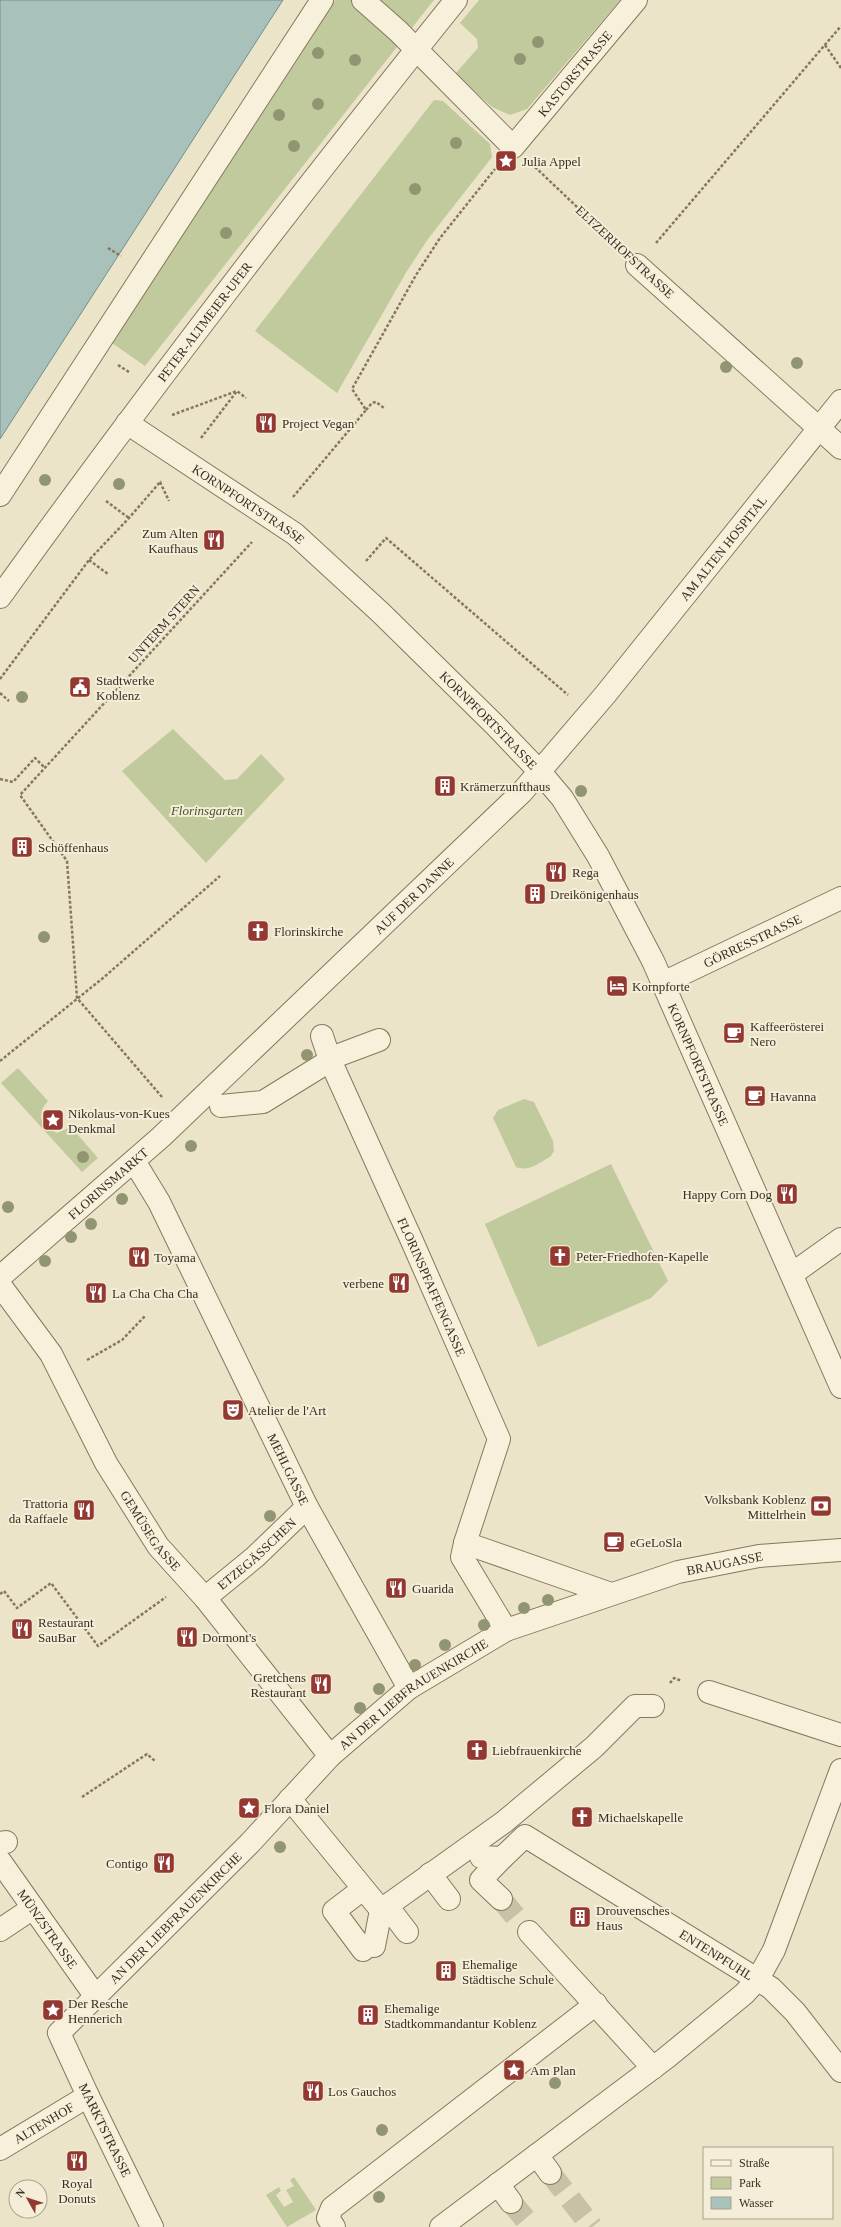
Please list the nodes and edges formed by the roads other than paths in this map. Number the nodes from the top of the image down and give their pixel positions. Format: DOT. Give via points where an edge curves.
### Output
graph roads {
  1 [pos="322,0"];
  2 [pos="363,0"];
  3 [pos="456,0"];
  4 [pos="636,0"];
  5 [pos="415,51"];
  6 [pos="637,265"];
  7 [pos="841,401"];
  8 [pos="127,423"];
  9 [pos="818,428"];
  10 [pos="841,448"];
  11 [pos="0,495"];
  12 [pos="0,597"];
  13 [pos="605,695"];
  14 [pos="540,772"];
  15 [pos="841,898"];
  16 [pos="663,983"];
  17 [pos="322,1036"];
  18 [pos="379,1040"];
  19 [pos="330,1060"];
  20 [pos="217,1097"];
  21 [pos="134,1161"];
  22 [pos="841,1239"];
  23 [pos="792,1274"];
  24 [pos="0,1277"];
  25 [pos="0,1285"];
  26 [pos="841,1387"];
  27 [pos="307,1507"];
  28 [pos="464,1543"];
  29 [pos="841,1550"];
  30 [pos="611,1594"];
  31 [pos="206,1598"];
  32 [pos="506,1630"];
  33 [pos="409,1688"];
  34 [pos="709,1692"];
  35 [pos="652,1706"];
  36 [pos="841,1736"];
  37 [pos="330,1756"];
  38 [pos="841,1770"];
  39 [pos="290,1800"];
  40 [pos="512,1828"];
  41 [pos="2,1848"];
  42 [pos="475,1860"];
  43 [pos="430,1874"];
  44 [pos="363,1889"];
  45 [pos="449,1899"];
  46 [pos="501,1899"];
  47 [pos="32,1908"];
  48 [pos="384,1908"];
  49 [pos="0,1930"];
  50 [pos="407,1932"];
  51 [pos="529,1932"];
  52 [pos="758,1979"];
  53 [pos="96,1997"];
  54 [pos="596,2004"];
  55 [pos="59,2033"];
  56 [pos="653,2068"];
  57 [pos="841,2071"];
  58 [pos="88,2096"];
  59 [pos="0,2149"];
  60 [pos="537,2155"];
  61 [pos="550,2173"];
  62 [pos="498,2184"];
  63 [pos="511,2202"];
  64 [pos="152,2227"];
  65 [pos="334,2227"];
  66 [pos="441,2227"];
  1 -- 11 [label="street"];
  2 -- 5 [label="street" via="398,31"];
  3 -- 5 [label="street, PETER-ALTMEIER-UFER"];
  4 -- 5 [label="street, KASTORSTRASSE" via="513,147"];
  5 -- 8 [label="street, PETER-ALTMEIER-UFER"];
  6 -- 9 [label="street, ELTZERHOFSTRASSE"];
  7 -- 9 [label="street, AM ALTEN HOSPITAL"];
  8 -- 12 [label="street, PETER-ALTMEIER-UFER"];
  8 -- 14 [label="street, KORNPFORTSTRASSE" via="295,534 381,613"];
  9 -- 10 [label="street, ELTZERHOFSTRASSE"];
  9 -- 13 [label="street, AM ALTEN HOSPITAL"];
  13 -- 14 [label="street, AUF DER DANNE"];
  14 -- 16 [label="street, KORNPFORTSTRASSE" via="566,804 598,856"];
  14 -- 20 [label="street, AUF DER DANNE"];
  15 -- 16 [label="street, GÖRRESSTRASSE"];
  16 -- 23 [label="street, KORNPFORTSTRASSE"];
  17 -- 19 [label="street, FLORINSPFAFFENGASSE"];
  18 -- 19 [label="street"];
  19 -- 20 [label="street" via="263,1102"];
  19 -- 28 [label="street, FLORINSPFAFFENGASSE" via="498,1439"];
  20 -- 21 [label="street, FLORINSMARKT" via="180,1118"];
  21 -- 24 [label="street, FLORINSMARKT"];
  21 -- 27 [label="street, MEHLGASSE" via="162,1209"];
  22 -- 23 [label="street"];
  23 -- 26 [label="street"];
  25 -- 31 [label="street, GEMÜSEGASSE" via="51,1354 106,1463 158,1546"];
  27 -- 31 [label="street, ETZEGÄSSCHEN" via="255,1558"];
  27 -- 33 [label="street, MEHLGASSE"];
  28 -- 30 [label="street"];
  28 -- 32 [label="street, FLORINSPFAFFENGASSE" via="462,1557"];
  29 -- 30 [label="street, BRAUGASSE" via="759,1556 703,1566"];
  30 -- 32 [label="street, AN DER LIEBFRAUENKIRCHE" via="556,1620"];
  31 -- 37 [label="street, GEMÜSEGASSE"];
  32 -- 33 [label="street, AN DER LIEBFRAUENKIRCHE"];
  33 -- 37 [label="street, AN DER LIEBFRAUENKIRCHE"];
  34 -- 36 [label="street"];
  35 -- 40 [label="street" via="635,1706"];
  37 -- 39 [label="street, AN DER LIEBFRAUENKIRCHE"];
  38 -- 52 [label="street, ENTENPFUHL" via="774,1950"];
  39 -- 44 [label="street"];
  39 -- 53 [label="street, AN DER LIEBFRAUENKIRCHE"];
  40 -- 42 [label="street"];
  40 -- 42 [label="street"];
  40 -- 52 [label="street, ENTENPFUHL"];
  41 -- 47 [label="street, MÜNZSTRASSE"];
  42 -- 43 [label="street"];
  42 -- 46 [label="street" via="481,1880"];
  43 -- 45 [label="street"];
  43 -- 48 [label="street"];
  44 -- 48 [label="street"];
  44 -- 48 [label="street" via="334,1911 368,1948"];
  47 -- 49 [label="street"];
  47 -- 53 [label="street, MÜNZSTRASSE"];
  48 -- 50 [label="street"];
  51 -- 54 [label="street"];
  52 -- 56 [label="street" via="744,1994"];
  52 -- 57 [label="street" via="788,2004"];
  53 -- 55 [label="street, AN DER LIEBFRAUENKIRCHE"];
  54 -- 56 [label="street"];
  54 -- 65 [label="street" via="332,2208 328,2218"];
  55 -- 58 [label="street, MARKTSTRASSE"];
  56 -- 60 [label="street"];
  58 -- 59 [label="street, ALTENHOF"];
  58 -- 64 [label="street, MARKTSTRASSE"];
  60 -- 61 [label="street"];
  60 -- 62 [label="street"];
  62 -- 63 [label="street"];
  62 -- 66 [label="street"];
}
